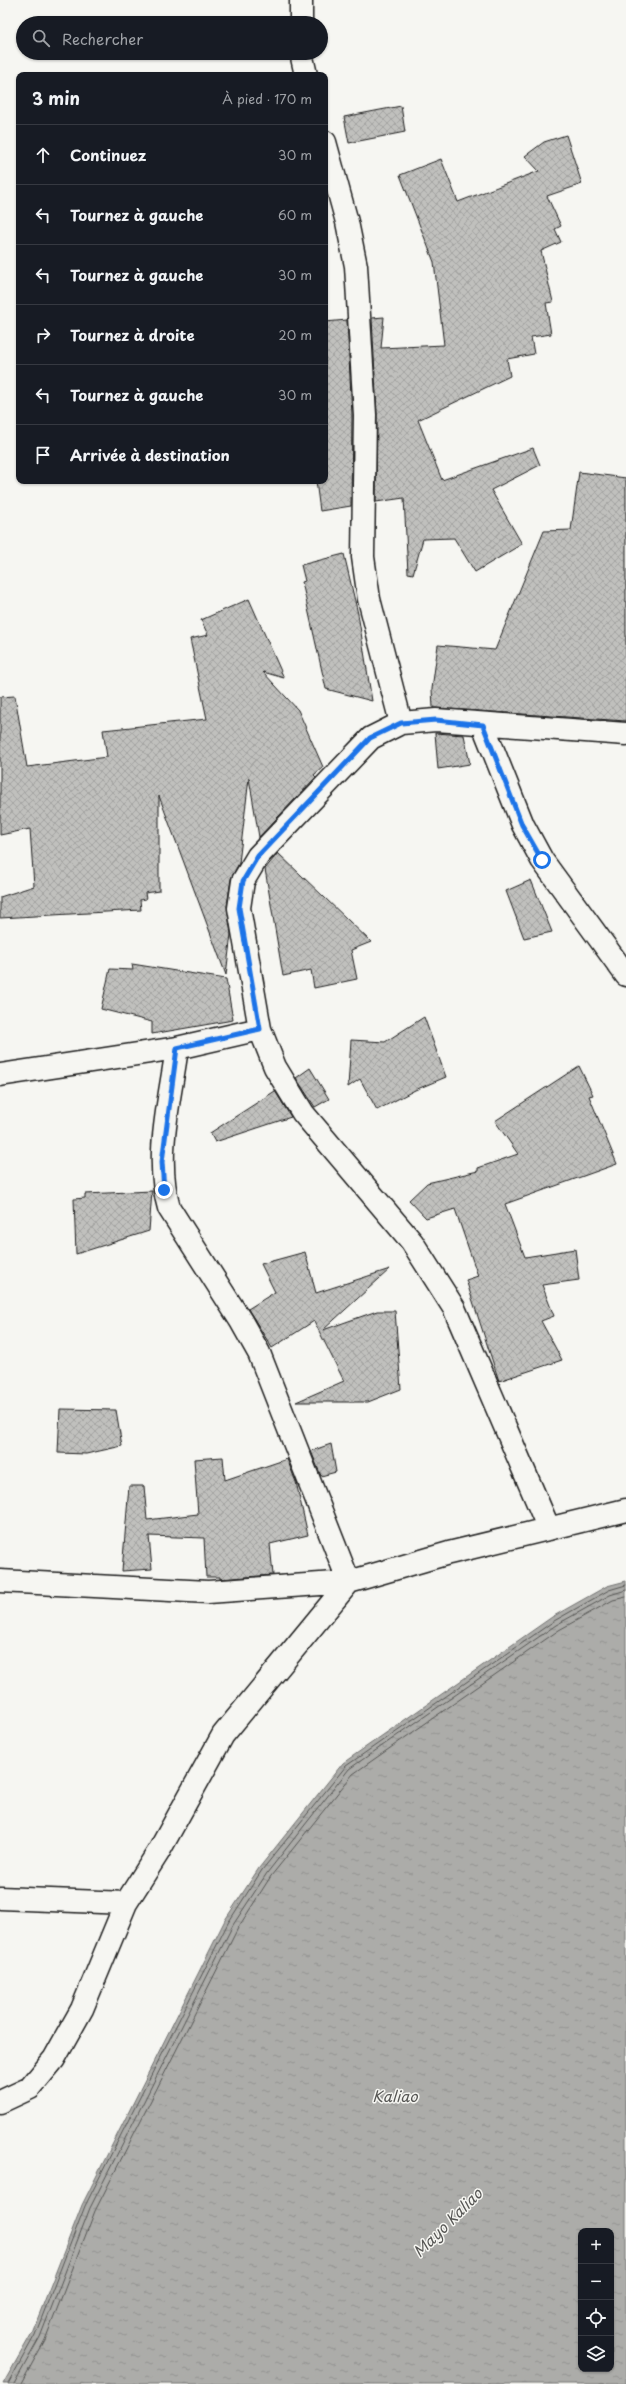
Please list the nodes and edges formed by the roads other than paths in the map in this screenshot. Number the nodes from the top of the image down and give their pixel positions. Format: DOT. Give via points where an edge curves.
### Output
graph roads {
  1 [pos="301,0"];
  2 [pos="301,16"];
  3 [pos="303,60"];
  4 [pos="305,72"];
  5 [pos="328,153"];
  6 [pos="401,723"];
  7 [pos="483,725"];
  8 [pos="626,734"];
  9 [pos="626,975"];
  10 [pos="260,1029"];
  11 [pos="177,1048"];
  12 [pos="0,1076"];
  13 [pos="626,1510"];
  14 [pos="549,1529"];
  15 [pos="0,1581"];
  16 [pos="349,1582"];
  17 [pos="0,1898"];
  18 [pos="126,1903"];
  19 [pos="0,2102"];
  1 -- 2 [label="street"];
  3 -- 4 [label="street"];
  5 -- 6 [label="street" via="356,266 365,415 363,557 369,599"];
  6 -- 7 [label="street" via="436,720"];
  6 -- 10 [label="street" via="370,738 258,856 243,881 239,908"];
  7 -- 8 [label="street"];
  7 -- 9 [label="street" via="522,825 542,860"];
  10 -- 11 [label="street"];
  10 -- 14 [label="street" via="275,1067 303,1113 412,1242 454,1308"];
  11 -- 12 [label="street"];
  11 -- 16 [label="street" via="162,1162 164,1190 169,1208 259,1353"];
  13 -- 14 [label="street"];
  14 -- 16 [label="street" via="449,1553"];
  15 -- 16 [label="street" via="208,1592"];
  16 -- 18 [label="street" via="223,1735 159,1851"];
  17 -- 18 [label="street"];
  18 -- 19 [label="street" via="82,2009 54,2059 30,2088"];
}
